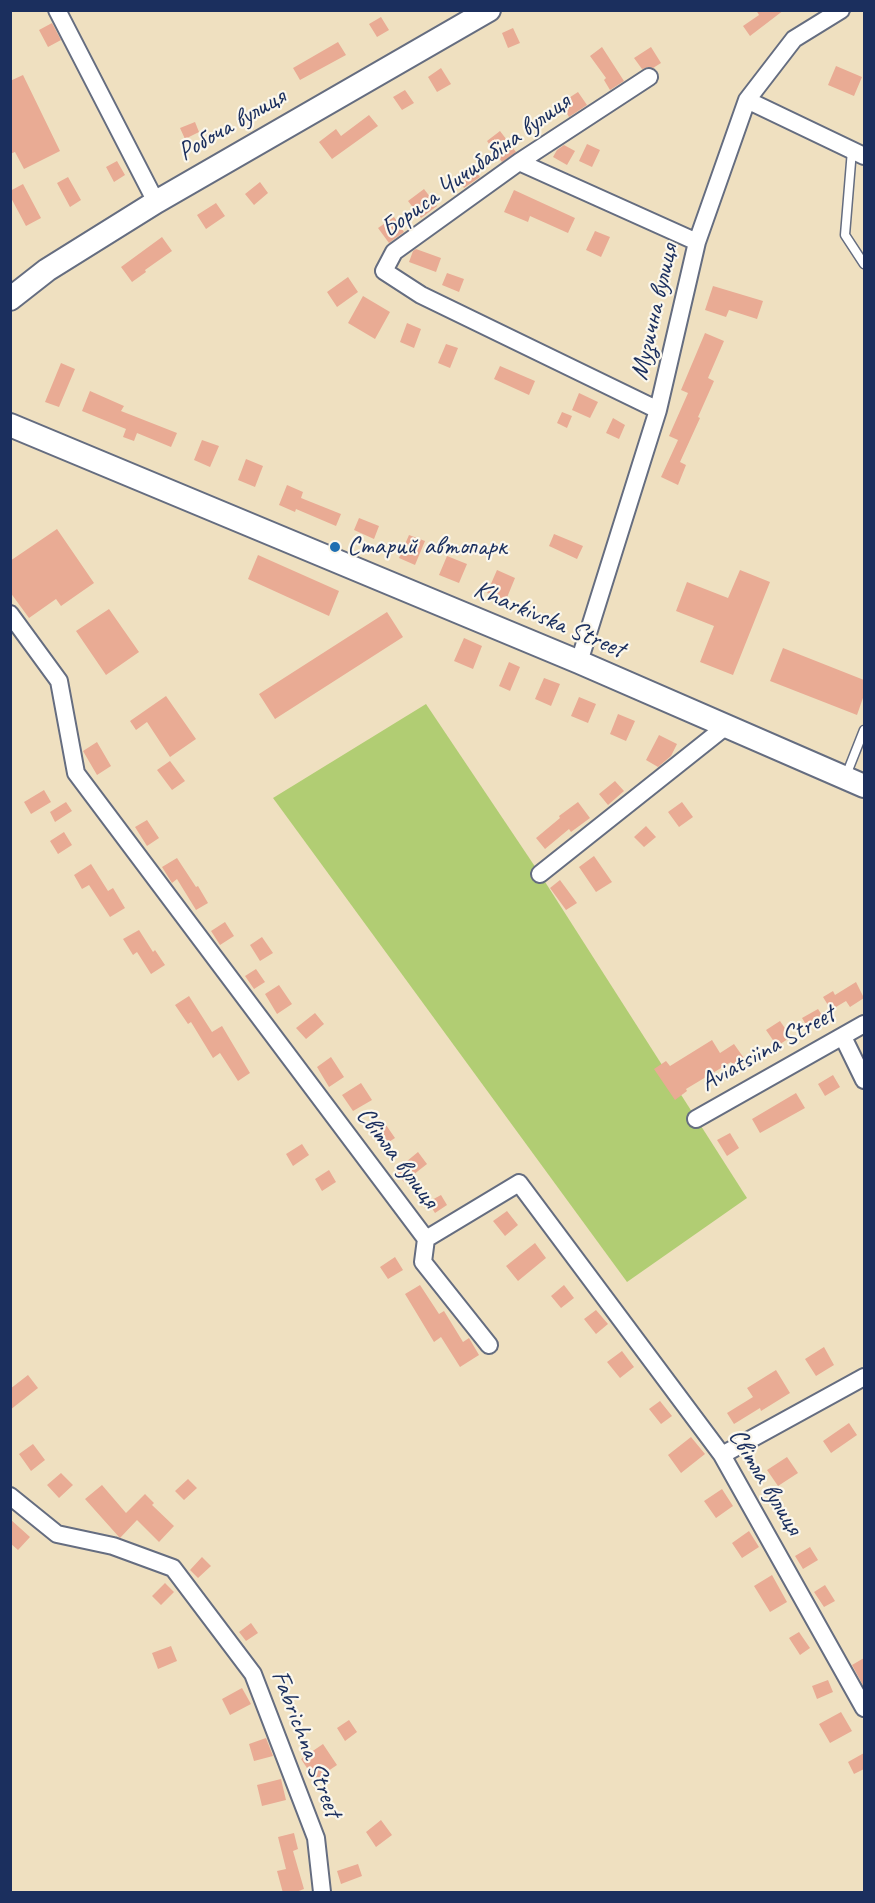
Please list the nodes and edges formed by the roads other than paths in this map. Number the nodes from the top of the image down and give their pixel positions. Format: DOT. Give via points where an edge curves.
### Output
graph roads {
  1 [pos="57,10"];
  2 [pos="489,10"];
  3 [pos="841,10"];
  4 [pos="649,76"];
  5 [pos="747,100"];
  6 [pos="858,153"];
  7 [pos="519,162"];
  8 [pos="156,202"];
  9 [pos="697,242"];
  10 [pos="864,264"];
  11 [pos="10,299"];
  12 [pos="658,410"];
  13 [pos="10,425"];
  14 [pos="10,614"];
  15 [pos="579,663"];
  16 [pos="725,727"];
  17 [pos="864,730"];
  18 [pos="855,782"];
  19 [pos="540,874"];
  20 [pos="864,1024"];
  21 [pos="843,1037"];
  22 [pos="864,1080"];
  23 [pos="696,1119"];
  24 [pos="426,1239"];
  25 [pos="489,1345"];
  26 [pos="864,1377"];
  27 [pos="722,1455"];
  28 [pos="10,1496"];
  29 [pos="864,1708"];
  30 [pos="322,1893"];
  1 -- 8 [label="street"];
  2 -- 8 [label="street, Робоча вулиця"];
  3 -- 5 [label="street, Музична вулиця" via="794,39"];
  4 -- 7 [label="street, Бориса Чичибабіна вулиця"];
  5 -- 6 [label="street"];
  5 -- 9 [label="street, Музична вулиця"];
  6 -- 10 [label="lane" via="845,235"];
  7 -- 9 [label="street"];
  7 -- 12 [label="street, Бориса Чичибабіна вулиця" via="394,252 384,271 421,295"];
  8 -- 11 [label="street, Робоча вулиця" via="47,270"];
  9 -- 12 [label="street, Музична вулиця"];
  12 -- 15 [label="street, Музична вулиця"];
  13 -- 15 [label="street, Kharkivska Street"];
  14 -- 24 [label="street, Світла вулиця" via="59,681 76,773"];
  15 -- 16 [label="street, Kharkivska Street"];
  16 -- 18 [label="street, Kharkivska Street"];
  16 -- 19 [label="street"];
  17 -- 18 [label="lane"];
  20 -- 21 [label="street, Aviatsiina Street"];
  21 -- 22 [label="street"];
  21 -- 23 [label="street, Aviatsiina Street"];
  24 -- 25 [label="street" via="423,1262"];
  24 -- 27 [label="street, Світла вулиця" via="519,1183"];
  26 -- 27 [label="street"];
  27 -- 29 [label="street, Світла вулиця"];
  28 -- 30 [label="street, Fabrichna Street" via="57,1534 113,1546 173,1568 253,1674 316,1838"];
}
